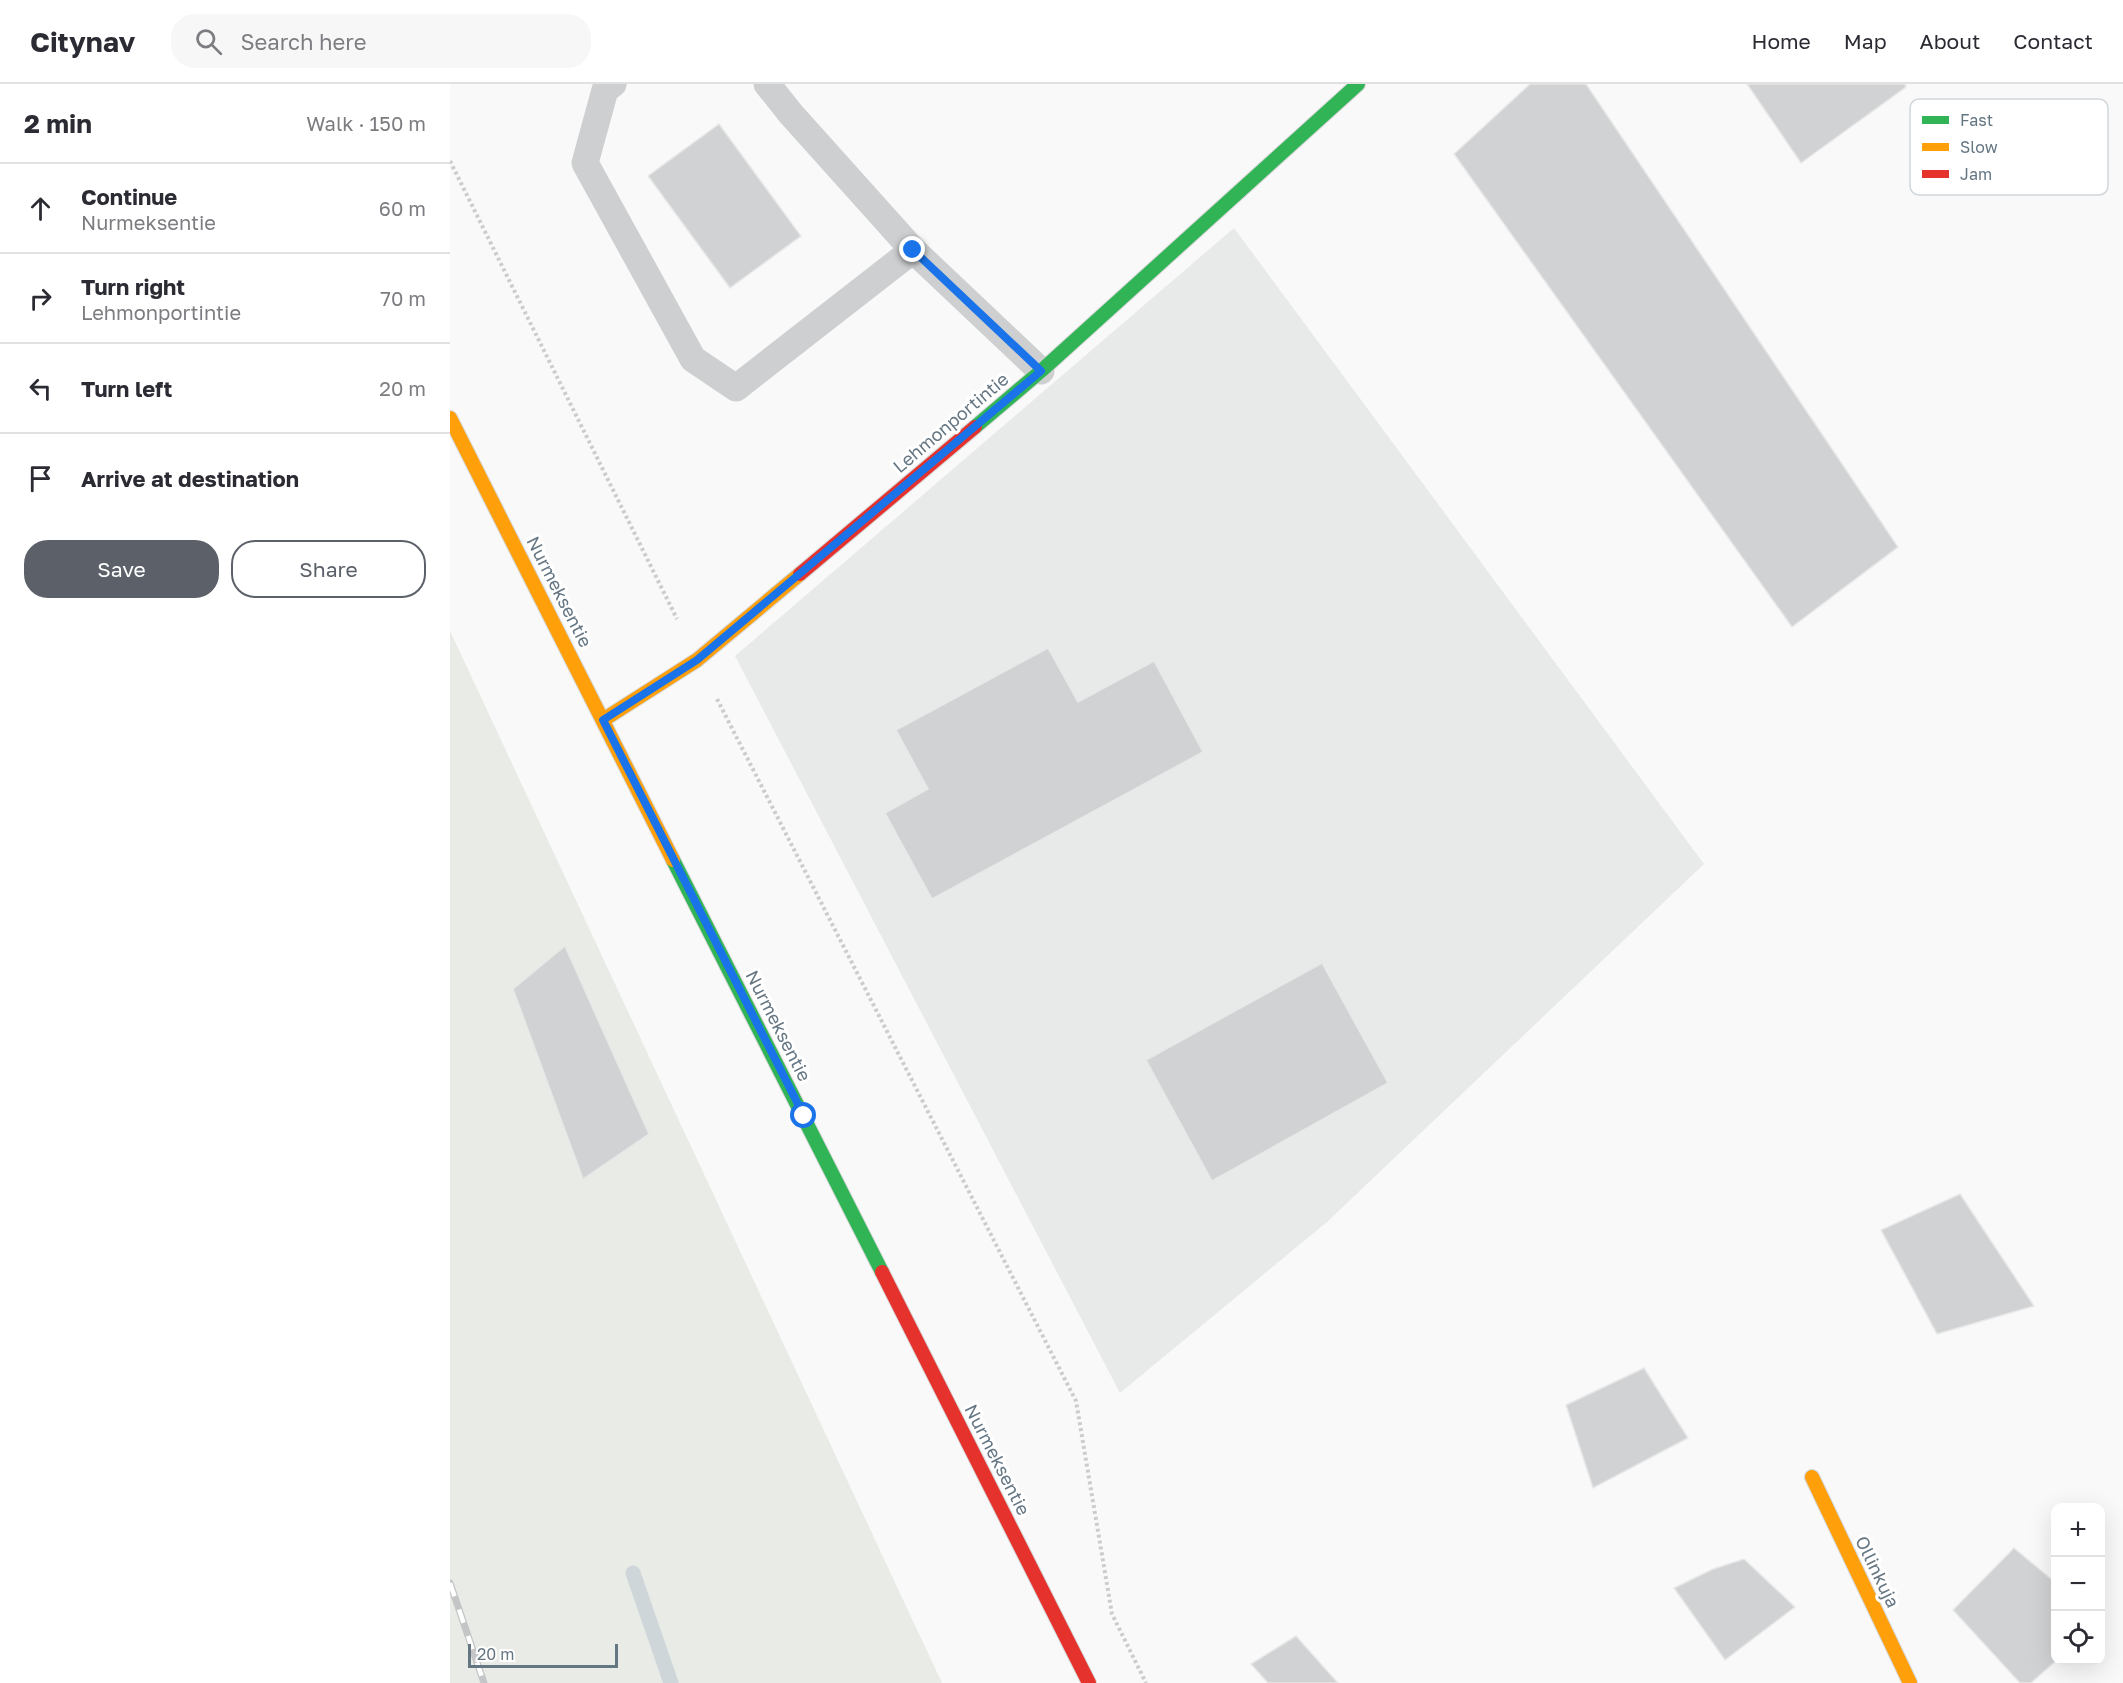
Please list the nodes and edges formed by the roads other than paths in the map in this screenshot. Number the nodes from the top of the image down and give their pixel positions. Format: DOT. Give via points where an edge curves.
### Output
graph roads {
  1 [pos="613,84"];
  2 [pos="767,84"];
  3 [pos="1358,84"];
  4 [pos="913,250"];
  5 [pos="1041,371"];
  6 [pos="450,418"];
  7 [pos="603,720"];
  8 [pos="1812,1477"];
  9 [pos="1089,1683"];
  10 [pos="1910,1683"];
  1 -- 4 [label="lane" via="605,90 585,163 693,359 736,388"];
  2 -- 4 [label="lane"];
  3 -- 5 [label="street, Lehmonportintie"];
  4 -- 5 [label="lane"];
  5 -- 7 [label="street, Lehmonportintie" via="697,660"];
  6 -- 7 [label="street, Nurmeksentie"];
  7 -- 9 [label="street, Nurmeksentie"];
  8 -- 10 [label="street, Ollinkuja"];
}
